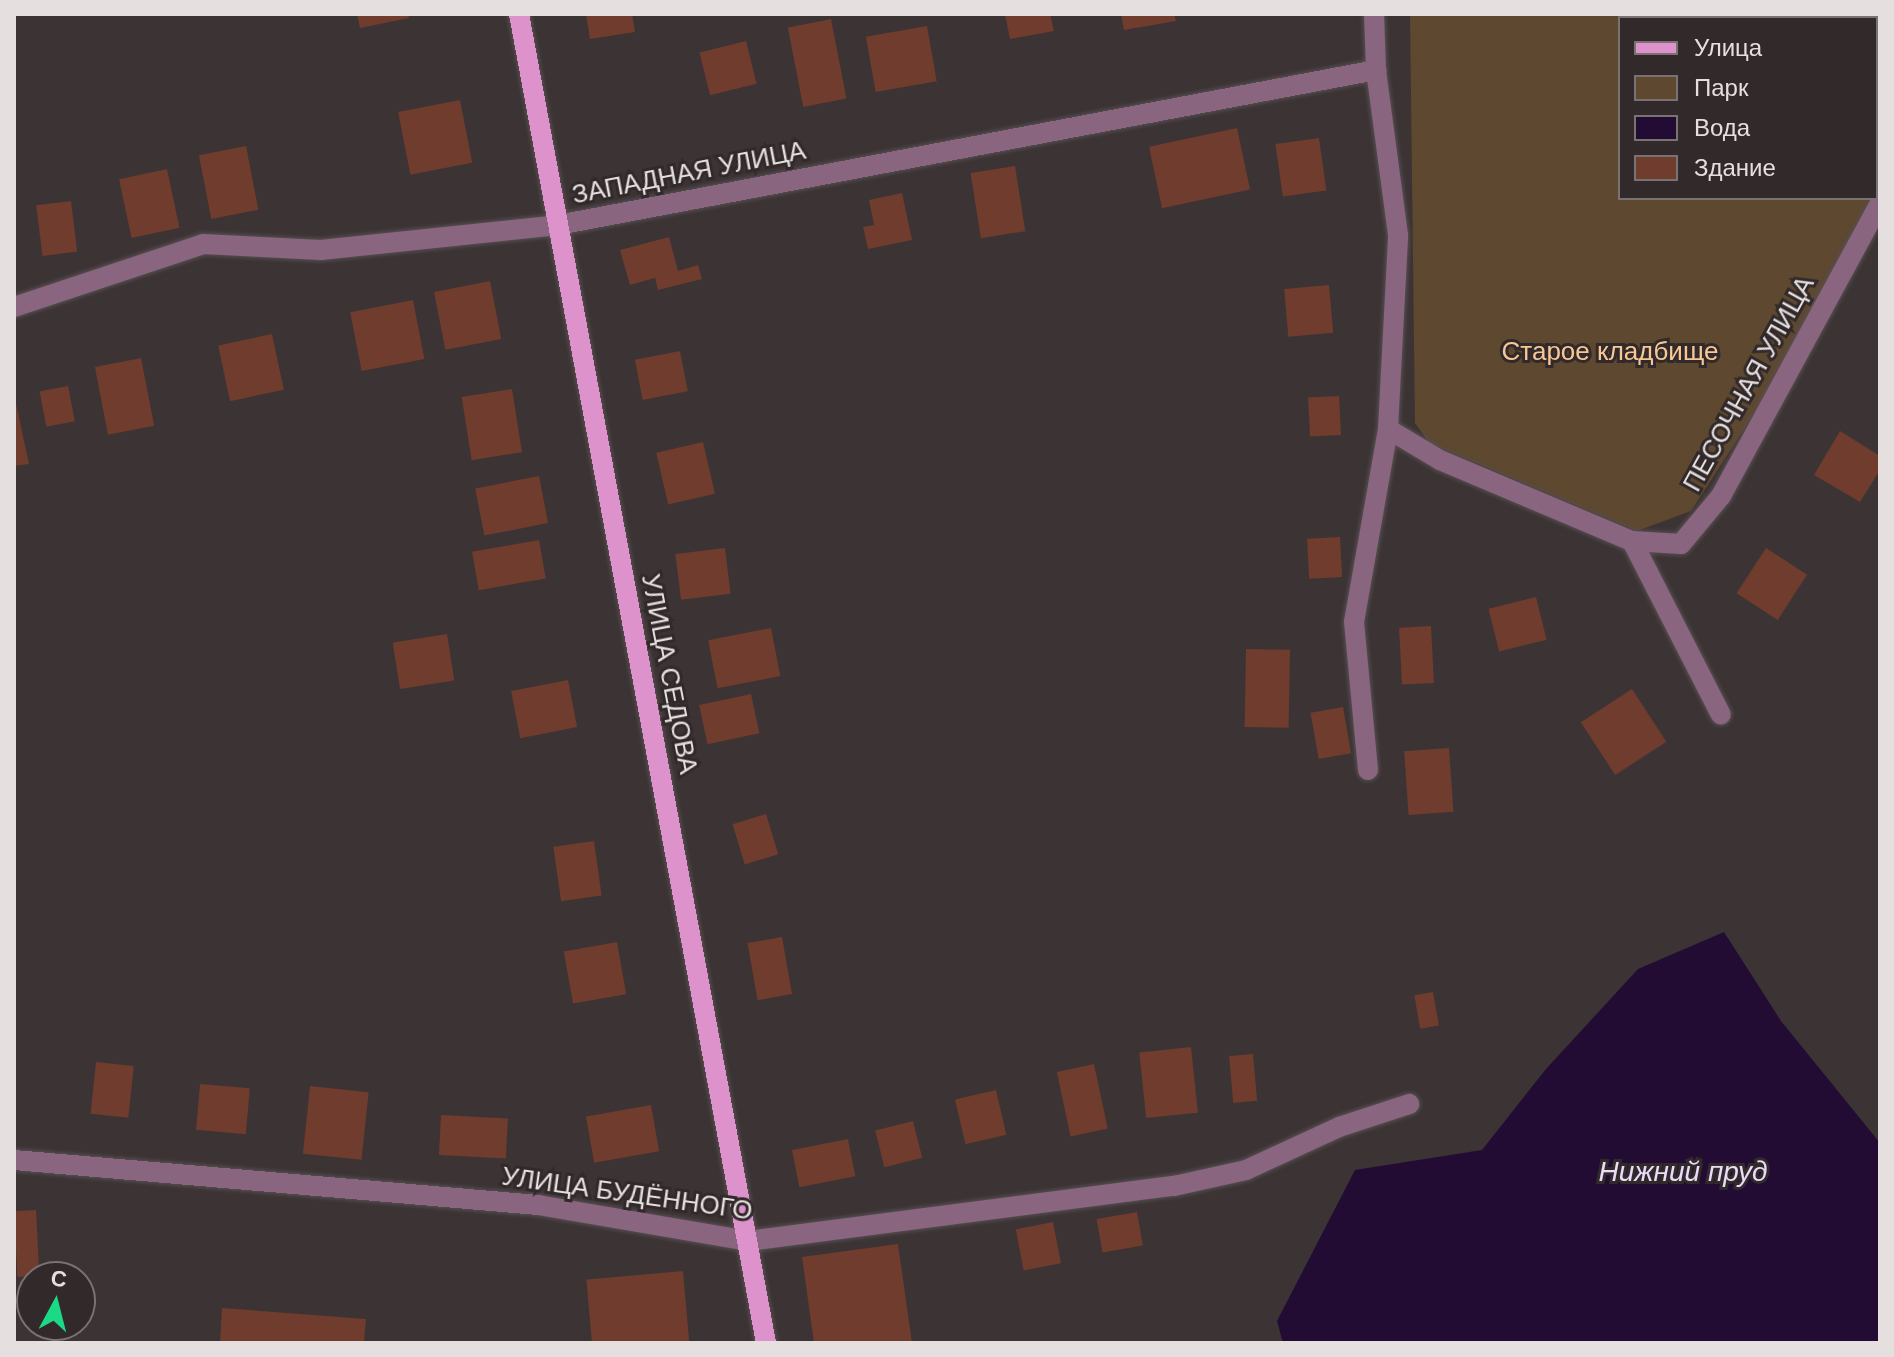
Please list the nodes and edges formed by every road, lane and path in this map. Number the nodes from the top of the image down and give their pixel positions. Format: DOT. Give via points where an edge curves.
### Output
graph roads {
  1 [pos="519,14"];
  2 [pos="1374,14"];
  3 [pos="1376,70"];
  4 [pos="1880,203"];
  5 [pos="558,225"];
  6 [pos="14,307"];
  7 [pos="1388,429"];
  8 [pos="1632,541"];
  9 [pos="1721,715"];
  10 [pos="1368,770"];
  11 [pos="1409,1104"];
  12 [pos="14,1160"];
  13 [pos="748,1241"];
  14 [pos="766,1343"];
  1 -- 5 [label="main road, УЛИЦА СЕДОВА"];
  2 -- 3 [label="street"];
  3 -- 5 [label="street, ЗАПАДНАЯ УЛИЦА"];
  3 -- 7 [label="street" via="1398,235"];
  4 -- 8 [label="street, ПЕСОЧНАЯ УЛИЦА" via="1721,496 1681,544"];
  5 -- 6 [label="street, ЗАПАДНАЯ УЛИЦА" via="321,250 203,244"];
  5 -- 13 [label="main road, УЛИЦА СЕДОВА"];
  7 -- 8 [label="street, ПЕСОЧНАЯ УЛИЦА" via="1440,460"];
  7 -- 10 [label="street" via="1354,622"];
  8 -- 9 [label="street"];
  11 -- 13 [label="street, УЛИЦА БУДЁННОГО" via="1339,1127 1246,1170 1174,1186"];
  12 -- 13 [label="street, УЛИЦА БУДЁННОГО" via="538,1205"];
  13 -- 14 [label="main road, УЛИЦА СЕДОВА"];
}
